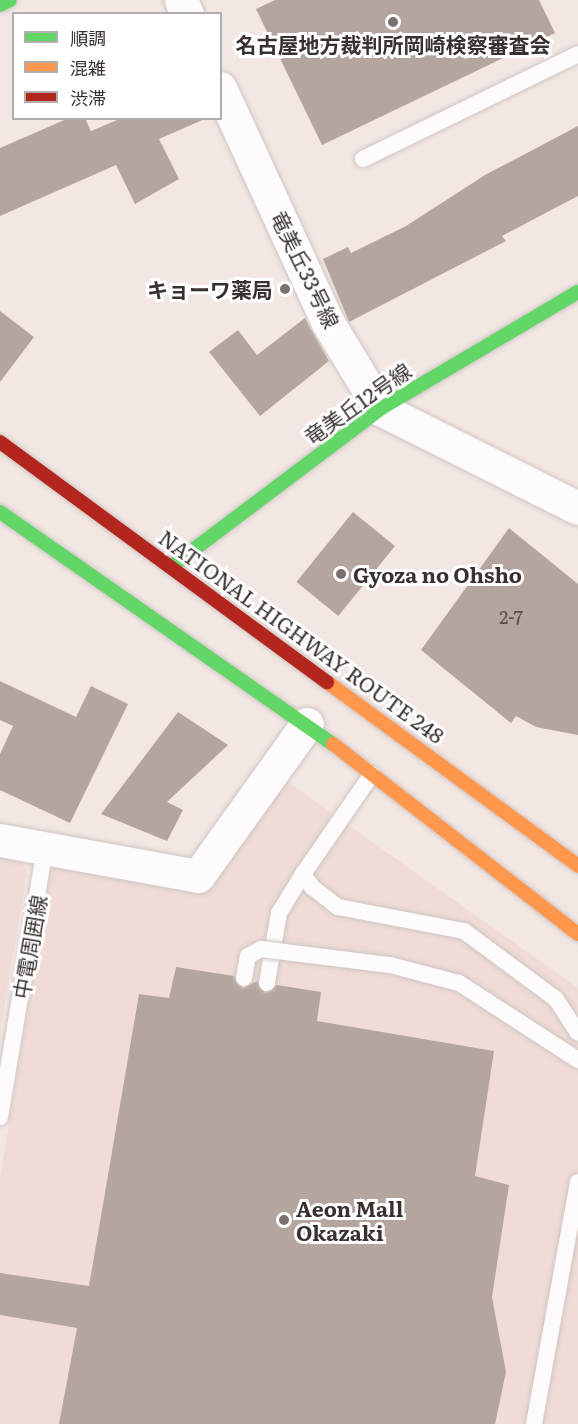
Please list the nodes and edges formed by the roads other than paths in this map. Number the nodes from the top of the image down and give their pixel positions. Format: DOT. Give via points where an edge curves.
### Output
graph roads {
  1 [pos="10,0"];
  2 [pos="0,5"];
  3 [pos="578,54"];
  4 [pos="222,92"];
  5 [pos="363,159"];
  6 [pos="578,292"];
  7 [pos="380,409"];
  8 [pos="0,442"];
  9 [pos="578,508"];
  10 [pos="0,512"];
  11 [pos="172,566"];
  12 [pos="307,724"];
  13 [pos="372,774"];
  14 [pos="0,840"];
  15 [pos="45,848"];
  16 [pos="578,866"];
  17 [pos="303,874"];
  18 [pos="578,934"];
  19 [pos="244,978"];
  20 [pos="267,983"];
  21 [pos="578,1033"];
  22 [pos="578,1060"];
  23 [pos="0,1117"];
  24 [pos="578,1182"];
  25 [pos="534,1424"];
  1 -- 2 [label="main road"];
  3 -- 5 [label="lane"];
  4 -- 7 [label="street, 竜美丘33号線" via="327,321"];
  6 -- 7 [label="main road, 竜美丘12号線"];
  7 -- 9 [label="street"];
  7 -- 11 [label="main road, 竜美丘12号線"];
  8 -- 11 [label="main road, NATIONAL HIGHWAY ROUTE 248"];
  10 -- 12 [label="main road"];
  11 -- 16 [label="main road, NATIONAL HIGHWAY ROUTE 248"];
  12 -- 13 [label="main road"];
  12 -- 15 [label="street" via="198,876"];
  13 -- 17 [label="lane"];
  13 -- 18 [label="main road"];
  14 -- 15 [label="street"];
  15 -- 23 [label="lane, 中電周囲線"];
  17 -- 20 [label="lane" via="279,913"];
  17 -- 21 [label="lane" via="338,907 464,931 556,999"];
  19 -- 22 [label="lane, bridge" via="248,956 261,949 390,965 459,983"];
  24 -- 25 [label="lane"];
}
